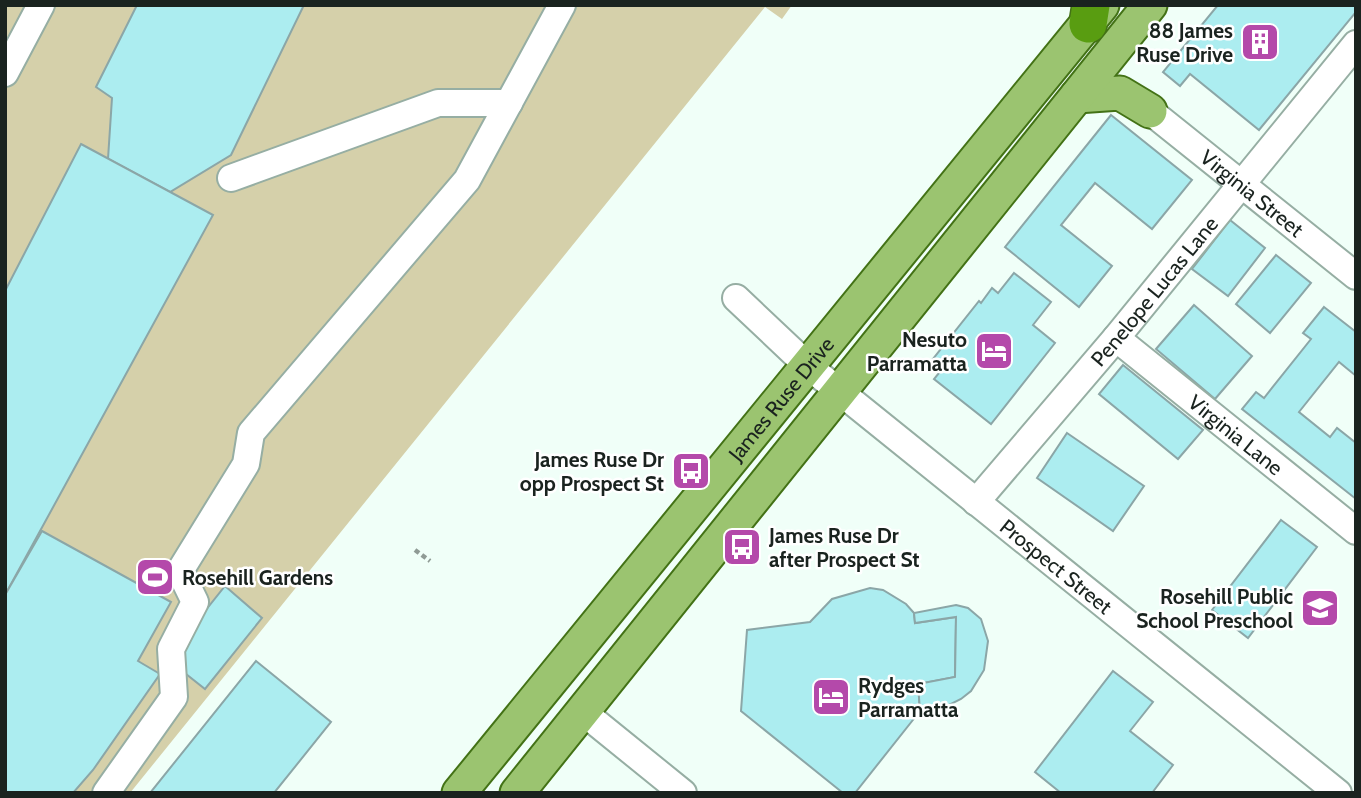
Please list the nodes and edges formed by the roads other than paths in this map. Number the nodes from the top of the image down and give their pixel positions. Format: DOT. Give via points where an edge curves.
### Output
graph roads {
  1 [pos="41,5"];
  2 [pos="562,5"];
  3 [pos="1150,5"];
  4 [pos="1094,11"];
  5 [pos="1356,44"];
  6 [pos="5,73"];
  7 [pos="1077,96"];
  8 [pos="509,103"];
  9 [pos="1150,111"];
  10 [pos="231,178"];
  11 [pos="1242,185"];
  12 [pos="1356,276"];
  13 [pos="736,298"];
  14 [pos="1116,338"];
  15 [pos="808,366"];
  16 [pos="842,392"];
  17 [pos="976,502"];
  18 [pos="1356,531"];
  19 [pos="583,712"];
  20 [pos="106,793"];
  21 [pos="459,793"];
  22 [pos="517,793"];
  23 [pos="683,793"];
  24 [pos="1338,793"];
  1 -- 6 [label="street"];
  2 -- 8 [label="street"];
  3 -- 7 [label="main road, James Ruse Drive"];
  4 -- 15 [label="main road, James Ruse Drive"];
  5 -- 11 [label="street, Penelope Lucas Lane"];
  7 -- 9 [label="main road" via="1120,93"];
  7 -- 16 [label="main road, James Ruse Drive"];
  8 -- 10 [label="street" via="438,103"];
  8 -- 20 [label="street" via="467,180 251,433 246,464 180,571 195,602 171,649 174,697"];
  9 -- 11 [label="street, Virginia Street"];
  11 -- 12 [label="street, Virginia Street"];
  11 -- 14 [label="street, Penelope Lucas Lane"];
  13 -- 15 [label="street, Prospect Street"];
  14 -- 17 [label="street, Penelope Lucas Lane"];
  14 -- 18 [label="street, Virginia Lane"];
  15 -- 16 [label="street, Prospect Street"];
  15 -- 21 [label="main road, James Ruse Drive"];
  16 -- 17 [label="street, Prospect Street"];
  16 -- 19 [label="main road, James Ruse Drive"];
  17 -- 24 [label="street, Prospect Street"];
  19 -- 22 [label="main road, James Ruse Drive"];
  19 -- 23 [label="street"];
}
